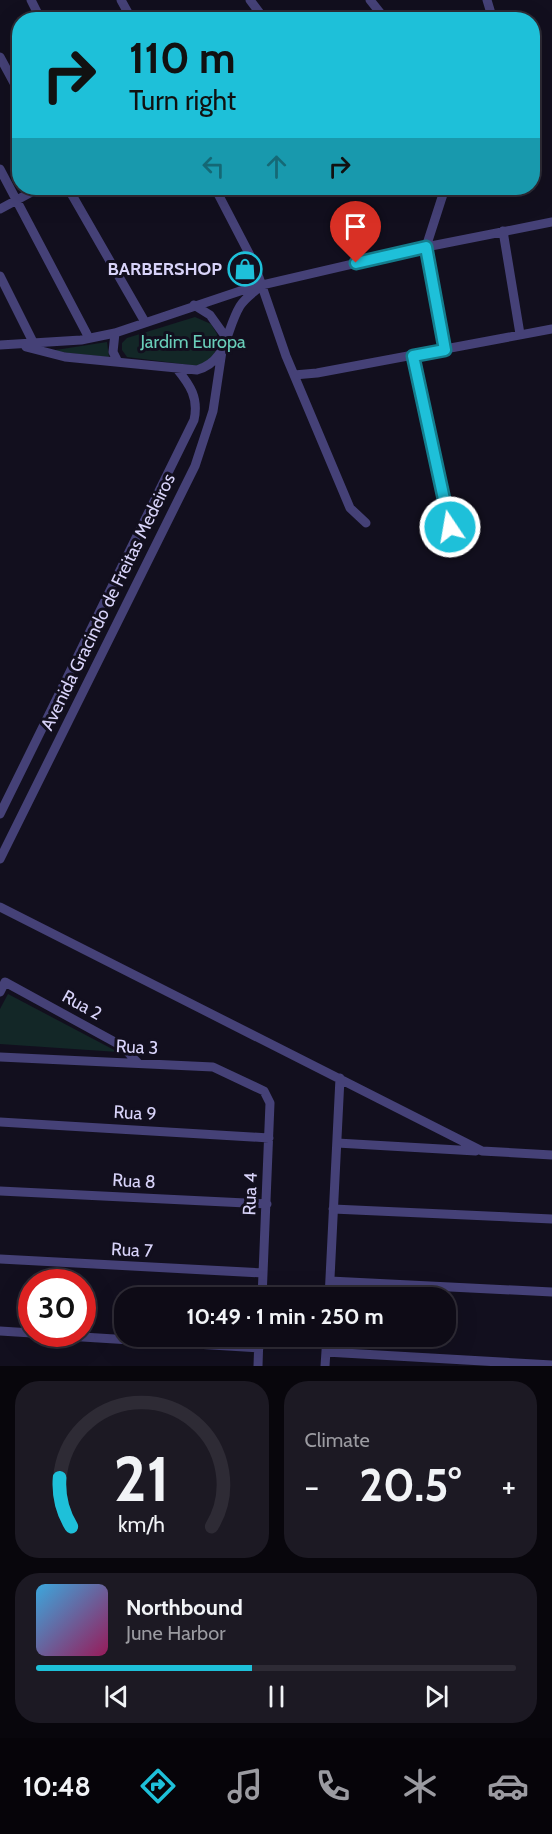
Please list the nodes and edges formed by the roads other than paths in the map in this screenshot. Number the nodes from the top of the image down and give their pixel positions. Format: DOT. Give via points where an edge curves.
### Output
graph roads {
  1 [pos="370,0"];
  2 [pos="380,12"];
  3 [pos="0,57"];
  4 [pos="12,79"];
  5 [pos="0,168"];
  6 [pos="12,190"];
  7 [pos="15,195"];
  8 [pos="25,195"];
  9 [pos="72,195"];
  10 [pos="219,195"];
  11 [pos="443,195"];
  12 [pos="17,199"];
  13 [pos="0,209"];
  14 [pos="552,222"];
  15 [pos="503,231"];
  16 [pos="426,247"];
  17 [pos="0,276"];
  18 [pos="263,285"];
  19 [pos="194,305"];
  20 [pos="145,322"];
  21 [pos="552,329"];
  22 [pos="115,333"];
  23 [pos="520,334"];
  24 [pos="225,336"];
  25 [pos="89,338"];
  26 [pos="34,344"];
  27 [pos="0,345"];
  28 [pos="17,345"];
  29 [pos="445,350"];
  30 [pos="222,351"];
  31 [pos="413,356"];
  32 [pos="118,362"];
  33 [pos="177,369"];
  34 [pos="294,375"];
  35 [pos="366,523"];
  36 [pos="450,527"];
  37 [pos="0,813"];
  38 [pos="0,859"];
  39 [pos="0,907"];
  40 [pos="0,992"];
  41 [pos="0,1057"];
  42 [pos="138,1064"];
  43 [pos="340,1078"];
  44 [pos="267,1093"];
  45 [pos="0,1122"];
  46 [pos="269,1138"];
  47 [pos="337,1143"];
  48 [pos="482,1151"];
  49 [pos="552,1155"];
  50 [pos="0,1191"];
  51 [pos="267,1204"];
  52 [pos="333,1209"];
  53 [pos="552,1219"];
  54 [pos="0,1259"];
  55 [pos="263,1273"];
  56 [pos="330,1281"];
  57 [pos="262,1287"];
  58 [pos="330,1287"];
  59 [pos="552,1292"];
  60 [pos="0,1331"];
  61 [pos="18,1332"];
  62 [pos="96,1337"];
  63 [pos="326,1347"];
  64 [pos="259,1348"];
  65 [pos="326,1352"];
  66 [pos="552,1365"];
  67 [pos="258,1366"];
  68 [pos="325,1366"];
  1 -- 2 [label="street"];
  3 -- 4 [label="street"];
  5 -- 6 [label="street"];
  7 -- 12 [label="street"];
  8 -- 12 [label="street"];
  9 -- 20 [label="street"];
  10 -- 18 [label="street"];
  11 -- 16 [label="street"];
  12 -- 13 [label="street"];
  12 -- 25 [label="street"];
  14 -- 15 [label="street"];
  15 -- 16 [label="street"];
  15 -- 23 [label="street"];
  16 -- 18 [label="street"];
  16 -- 29 [label="street"];
  17 -- 26 [label="street"];
  18 -- 19 [label="street"];
  18 -- 24 [label="street, Avenida Gracindo de Freitas Medeiros" via="241,304"];
  18 -- 34 [label="street"];
  19 -- 20 [label="street"];
  19 -- 24 [label="street" via="210,315"];
  20 -- 22 [label="street"];
  21 -- 23 [label="street"];
  22 -- 25 [label="street"];
  22 -- 32 [label="street" via="113,352"];
  23 -- 29 [label="street"];
  24 -- 30 [label="street, Avenida Gracindo de Freitas Medeiros"];
  25 -- 26 [label="street"];
  26 -- 28 [label="street"];
  27 -- 28 [label="street"];
  28 -- 32 [label="street" via="65,357"];
  29 -- 31 [label="street"];
  30 -- 33 [label="street" via="208,367"];
  30 -- 38 [label="street, Avenida Gracindo de Freitas Medeiros" via="213,411 195,466"];
  31 -- 34 [label="street"];
  31 -- 36 [label="street"];
  32 -- 33 [label="street"];
  33 -- 37 [label="street, Avenida Gracindo de Freitas Medeiros" via="195,397 194,420"];
  34 -- 35 [label="street" via="350,508"];
  39 -- 43 [label="street"];
  40 -- 42 [label="street, Rua 2" via="5,982 122,1046"];
  41 -- 42 [label="street, Rua 3"];
  42 -- 44 [label="street, Rua 3" via="216,1068"];
  43 -- 47 [label="street"];
  43 -- 48 [label="street"];
  44 -- 46 [label="street, Rua 4"];
  45 -- 46 [label="street, Rua 9"];
  46 -- 51 [label="street, Rua 4"];
  47 -- 48 [label="street"];
  47 -- 52 [label="street"];
  48 -- 49 [label="street"];
  50 -- 51 [label="street, Rua 8"];
  51 -- 55 [label="street, Rua 4"];
  52 -- 53 [label="street"];
  52 -- 56 [label="street"];
  54 -- 55 [label="street, Rua 7"];
  55 -- 57 [label="street, Rua 4"];
  56 -- 58 [label="street"];
  56 -- 59 [label="street"];
  60 -- 61 [label="street"];
  62 -- 64 [label="street"];
  63 -- 65 [label="street"];
  64 -- 67 [label="street"];
  65 -- 66 [label="street"];
  65 -- 68 [label="street"];
}
